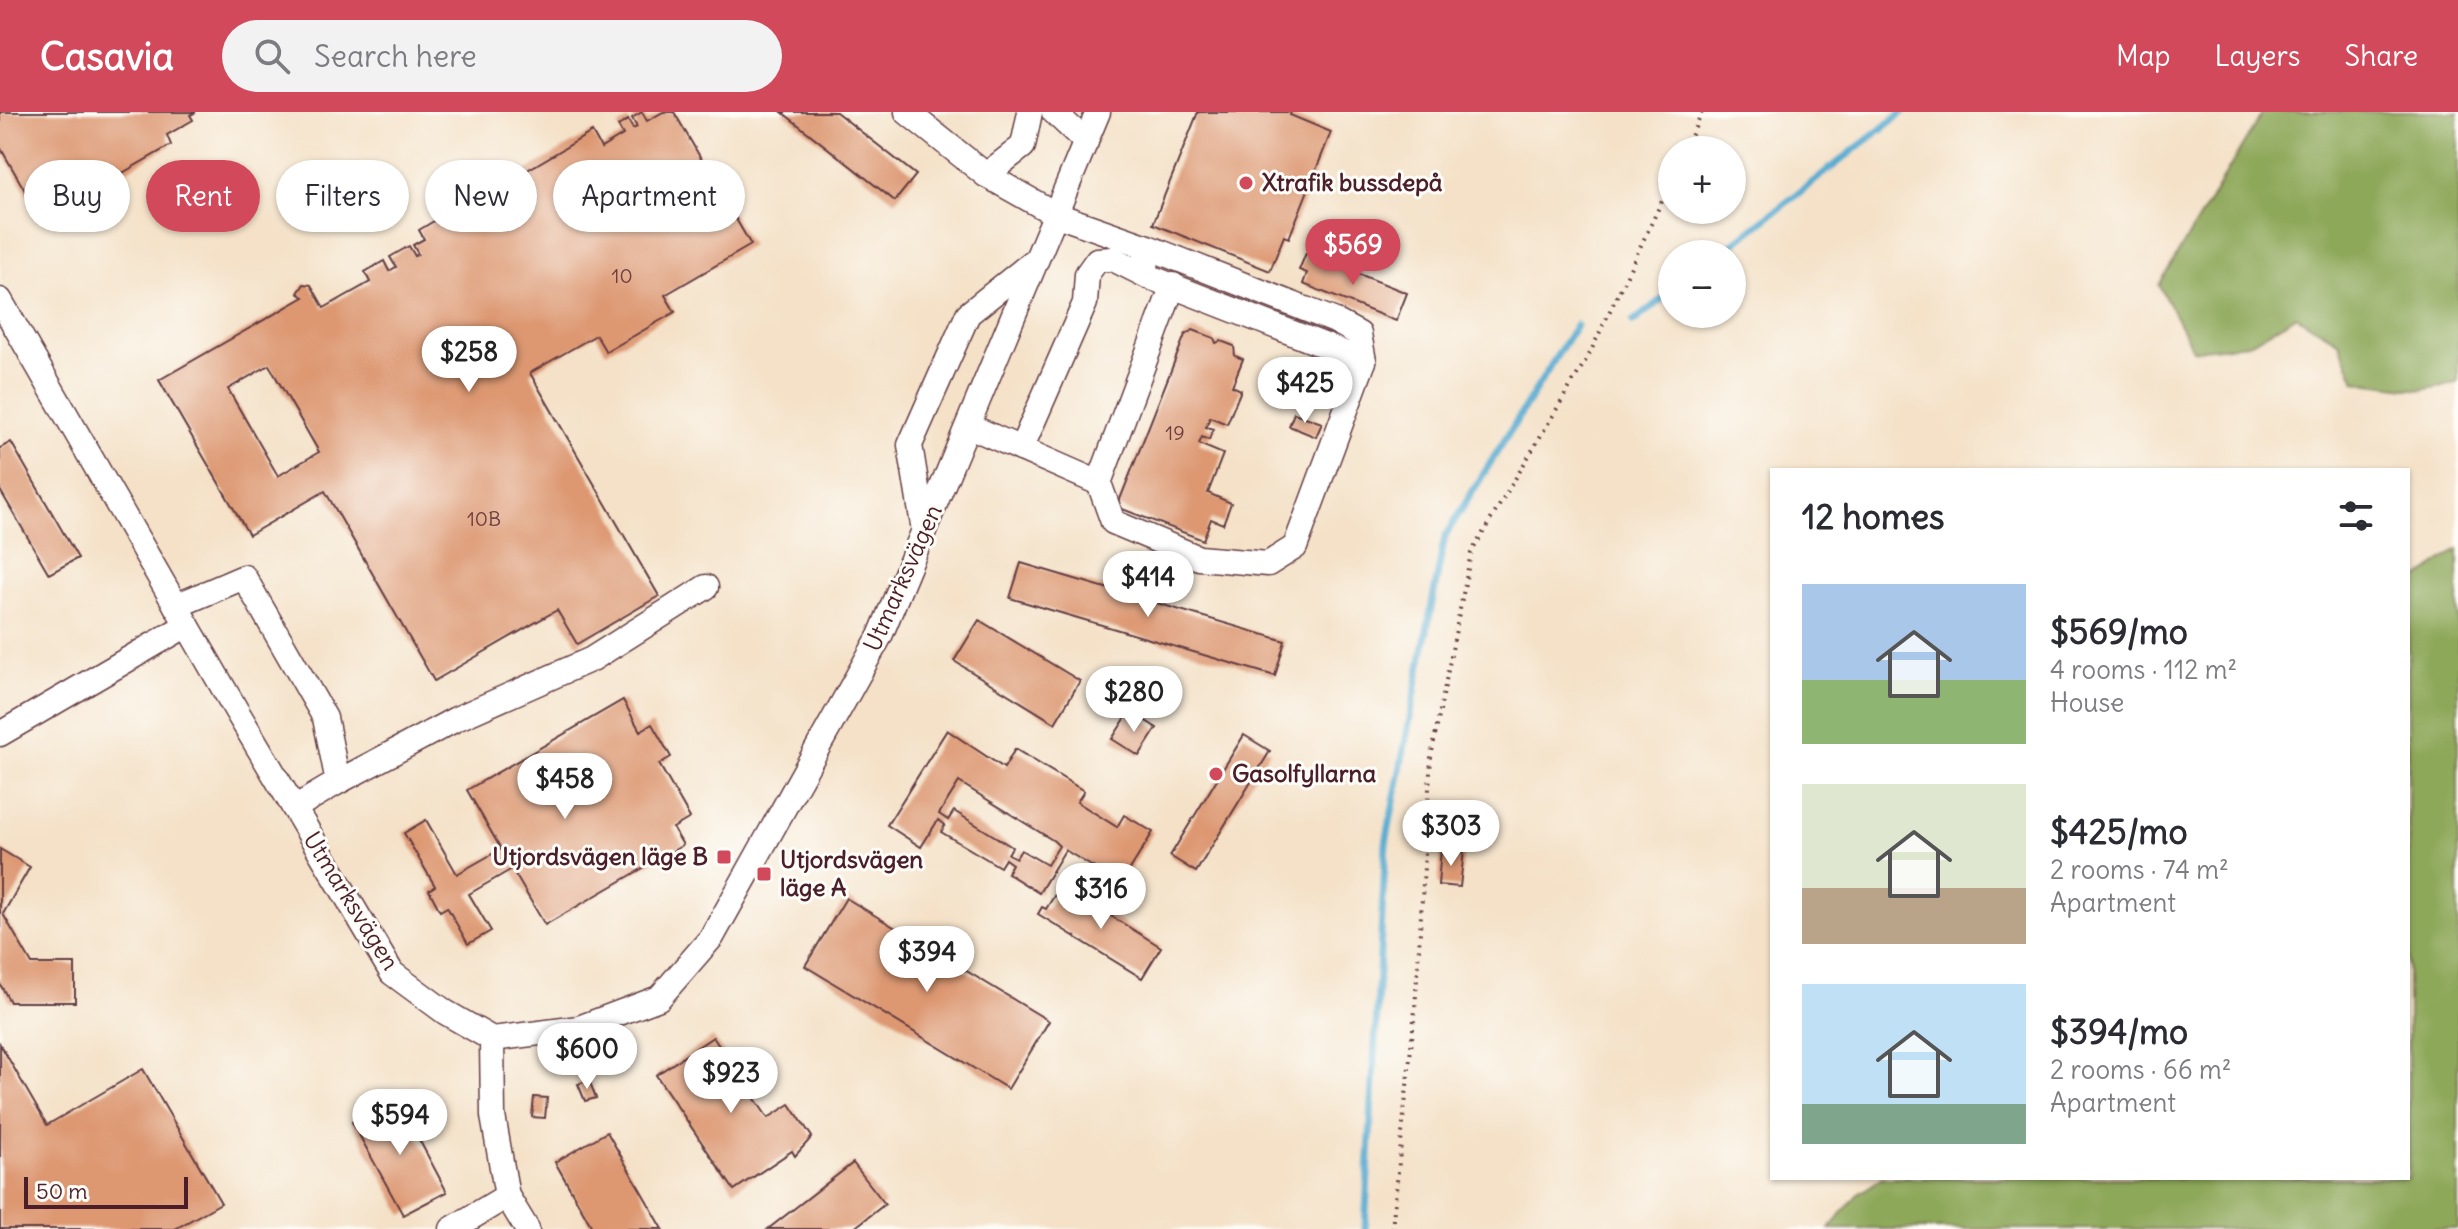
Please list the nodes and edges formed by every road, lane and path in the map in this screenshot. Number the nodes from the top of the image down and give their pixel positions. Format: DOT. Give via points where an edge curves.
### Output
graph roads {
  1 [pos="907,112"];
  2 [pos="1030,112"];
  3 [pos="1054,112"];
  4 [pos="1098,112"];
  5 [pos="1702,112"];
  6 [pos="1691,136"];
  7 [pos="1086,142"];
  8 [pos="986,175"];
  9 [pos="1658,210"];
  10 [pos="1057,215"];
  11 [pos="1145,246"];
  12 [pos="1036,260"];
  13 [pos="1147,276"];
  14 [pos="1173,285"];
  15 [pos="0,300"];
  16 [pos="1364,361"];
  17 [pos="969,426"];
  18 [pos="1021,449"];
  19 [pos="1099,483"];
  20 [pos="924,532"];
  21 [pos="706,587"];
  22 [pos="182,616"];
  23 [pos="0,734"];
  24 [pos="338,782"];
  25 [pos="294,808"];
  26 [pos="492,1039"];
  27 [pos="507,1196"];
  28 [pos="452,1229"];
  29 [pos="527,1229"];
  30 [pos="1392,1229"];
  1 -- 8 [label="street"];
  2 -- 8 [label="street" via="1023,146"];
  3 -- 7 [label="street"];
  4 -- 7 [label="street, Utmarksvägen"];
  5 -- 6 [label="path"];
  7 -- 10 [label="street, Utmarksvägen"];
  8 -- 10 [label="street"];
  9 -- 30 [label="path" via="1589,355 1471,553 1431,757 1414,1025"];
  10 -- 11 [label="street"];
  10 -- 12 [label="street, Utmarksvägen"];
  11 -- 13 [label="street"];
  11 -- 16 [label="street" via="1333,320 1359,334"];
  12 -- 17 [label="street, Utmarksvägen"];
  12 -- 20 [label="street" via="968,314 910,445"];
  13 -- 14 [label="street"];
  13 -- 18 [label="street" via="1113,259 1097,260 1087,274 1085,303"];
  14 -- 16 [label="street"];
  14 -- 19 [label="street"];
  15 -- 22 [label="street, Utmarksvägen"];
  16 -- 19 [label="street" via="1295,547 1268,564 1199,558 1113,522"];
  17 -- 18 [label="street"];
  17 -- 20 [label="street, Utmarksvägen"];
  18 -- 19 [label="street"];
  20 -- 26 [label="street, Utmarksvägen" via="880,636 712,937 695,957 659,998 579,1028"];
  21 -- 24 [label="street" via="592,659 456,719"];
  22 -- 23 [label="street"];
  22 -- 24 [label="street" via="244,577 325,718"];
  22 -- 25 [label="street, Utmarksvägen"];
  24 -- 25 [label="street"];
  25 -- 26 [label="street, Utmarksvägen" via="392,973"];
  26 -- 27 [label="street" via="493,1116"];
  27 -- 28 [label="street"];
  27 -- 29 [label="street"];
}
